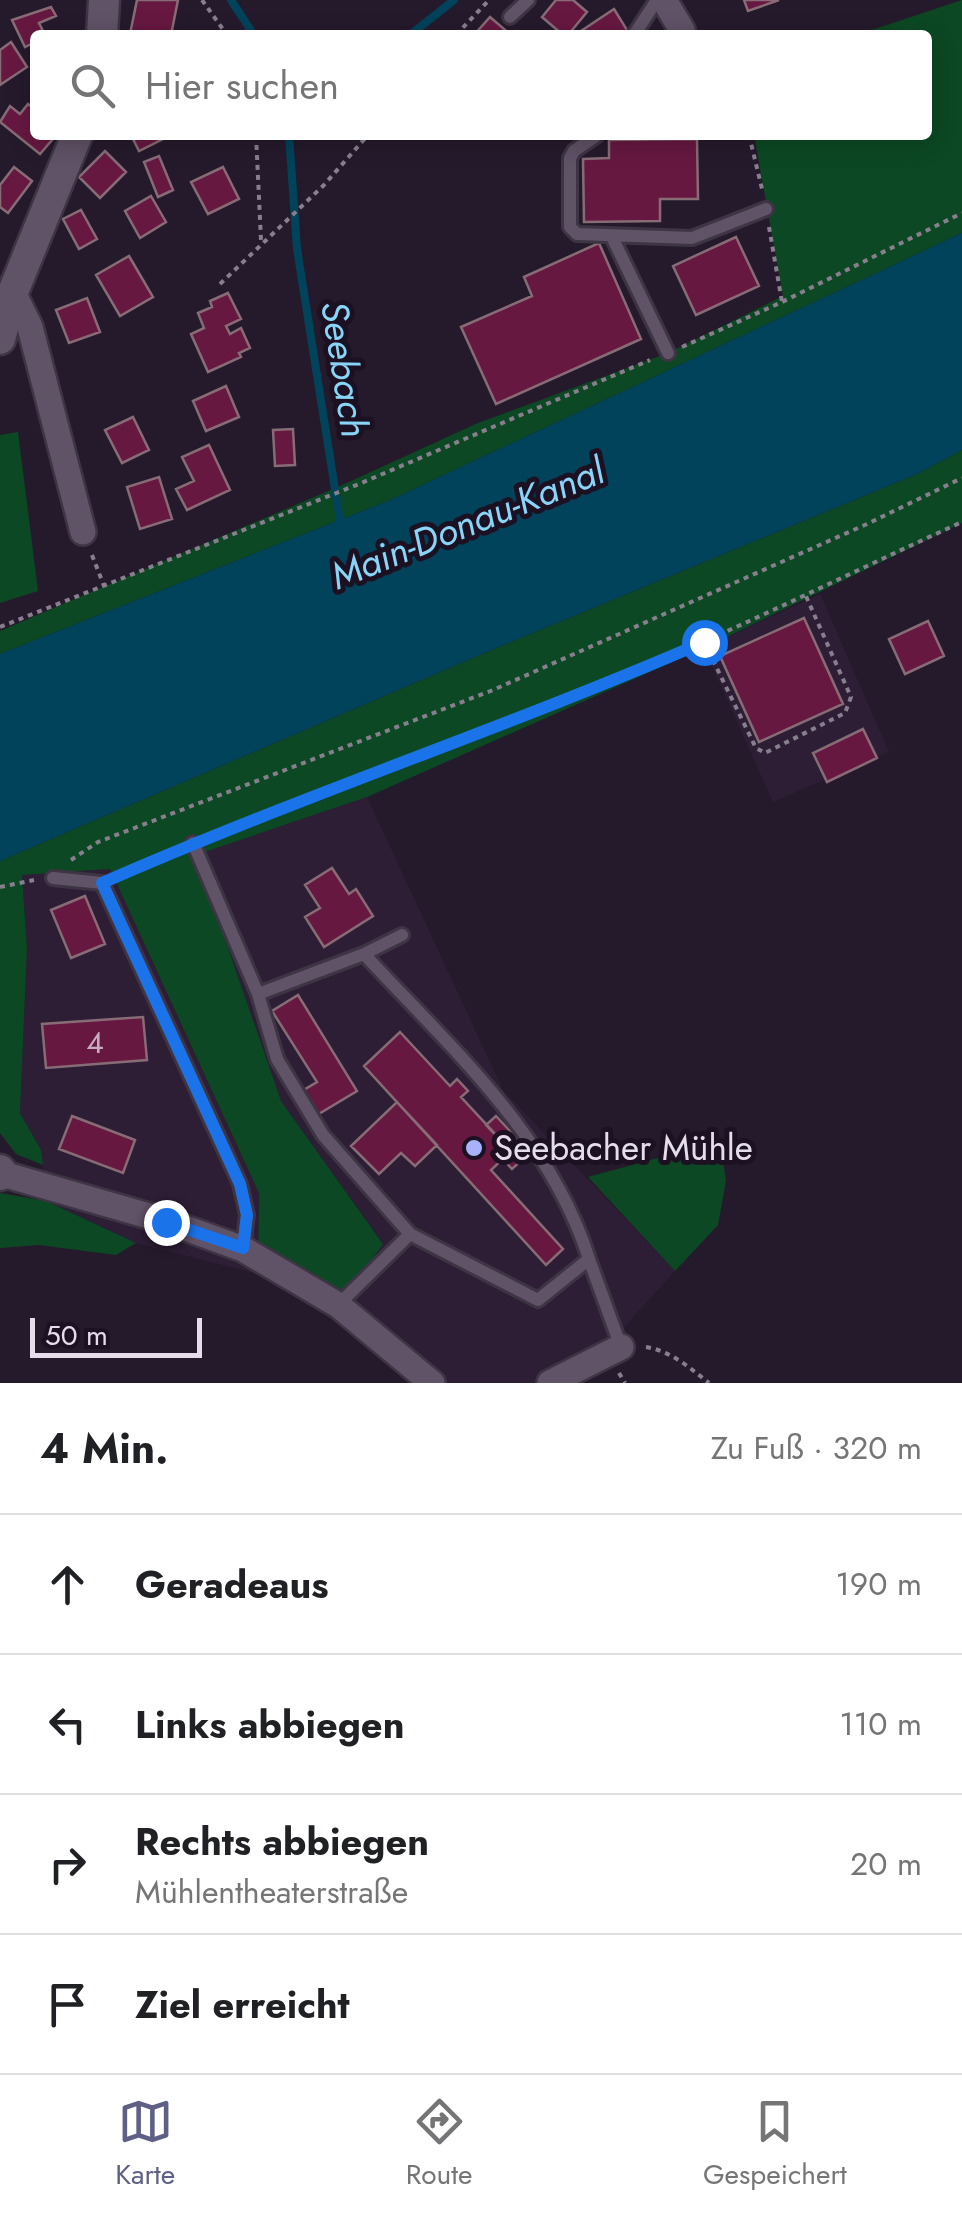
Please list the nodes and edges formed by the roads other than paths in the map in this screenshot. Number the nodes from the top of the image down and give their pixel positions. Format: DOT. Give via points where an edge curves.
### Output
graph roads {
  1 [pos="104,0"];
  2 [pos="528,0"];
  3 [pos="657,0"];
  4 [pos="664,0"];
  5 [pos="510,17"];
  6 [pos="102,30"];
  7 [pos="637,30"];
  8 [pos="682,30"];
  9 [pos="76,140"];
  10 [pos="590,140"];
  11 [pos="766,208"];
  12 [pos="612,237"];
  13 [pos="14,292"];
  14 [pos="0,339"];
  15 [pos="668,353"];
  16 [pos="83,532"];
  17 [pos="193,843"];
  18 [pos="53,878"];
  19 [pos="402,934"];
  20 [pos="364,954"];
  21 [pos="258,994"];
  22 [pos="1,1173"];
  23 [pos="410,1234"];
  24 [pos="243,1248"];
  25 [pos="588,1258"];
  26 [pos="338,1304"];
  27 [pos="622,1347"];
  28 [pos="432,1383"];
  29 [pos="550,1383"];
  1 -- 6 [label="street"];
  2 -- 5 [label="lane"];
  3 -- 7 [label="lane"];
  4 -- 8 [label="street"];
  9 -- 13 [label="street"];
  10 -- 12 [label="lane" via="570,158 570,227 586,236"];
  11 -- 12 [label="lane" via="692,238"];
  12 -- 15 [label="lane"];
  13 -- 14 [label="street"];
  13 -- 16 [label="street" via="30,327"];
  17 -- 21 [label="lane"];
  18 -- 24 [label="lane" via="102,883 240,1184 247,1215"];
  19 -- 20 [label="lane"];
  20 -- 21 [label="lane"];
  20 -- 25 [label="lane" via="509,1112 562,1191"];
  21 -- 23 [label="lane" via="277,1059 323,1135"];
  22 -- 24 [label="street"];
  23 -- 25 [label="lane" via="538,1300"];
  23 -- 26 [label="lane"];
  24 -- 26 [label="street"];
  25 -- 27 [label="lane"];
  26 -- 28 [label="street"];
  27 -- 29 [label="street"];
}
